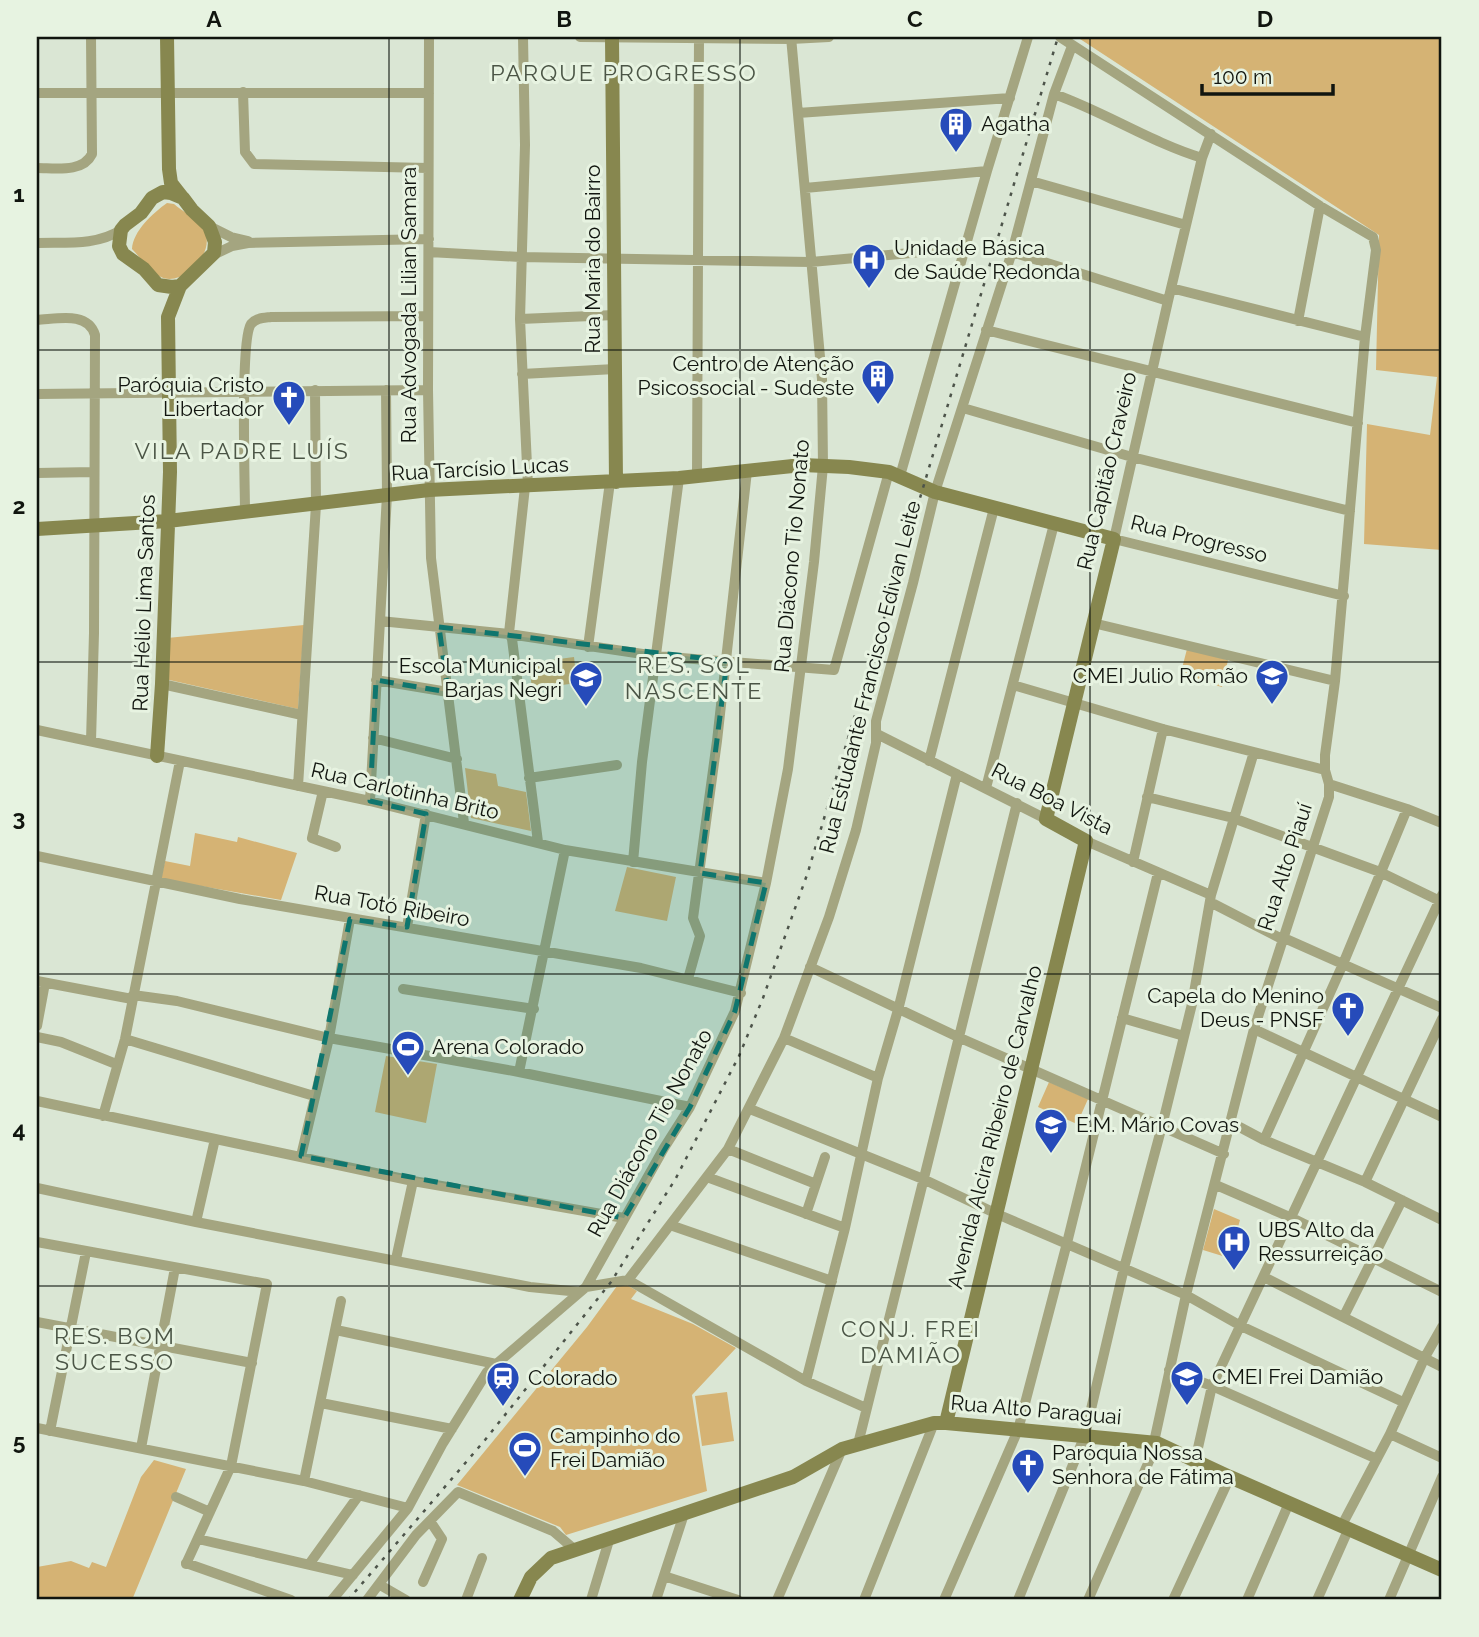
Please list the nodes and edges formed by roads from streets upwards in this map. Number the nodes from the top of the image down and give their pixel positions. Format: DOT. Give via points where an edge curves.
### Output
graph roads {
  1 [pos="91,37"];
  2 [pos="167,37"];
  3 [pos="429,37"];
  4 [pos="523,37"];
  5 [pos="580,37"];
  6 [pos="612,37"];
  7 [pos="699,37"];
  8 [pos="829,37"];
  9 [pos="1028,37"];
  10 [pos="1060,37"];
  11 [pos="791,38"];
  12 [pos="1072,46"];
  13 [pos="92,92"];
  14 [pos="167,92"];
  15 [pos="243,92"];
  16 [pos="37,93"];
  17 [pos="429,93"];
  18 [pos="1054,94"];
  19 [pos="1010,98"];
  20 [pos="798,113"];
  21 [pos="1210,134"];
  22 [pos="1202,158"];
  23 [pos="37,168"];
  24 [pos="428,168"];
  25 [pos="986,171"];
  26 [pos="1031,181"];
  27 [pos="805,188"];
  28 [pos="183,198"];
  29 [pos="1320,206"];
  30 [pos="1186,225"];
  31 [pos="209,226"];
  32 [pos="121,230"];
  33 [pos="429,239"];
  34 [pos="92,241"];
  35 [pos="262,242"];
  36 [pos="37,243"];
  37 [pos="966,248"];
  38 [pos="429,252"];
  39 [pos="1012,253"];
  40 [pos="123,254"];
  41 [pos="209,257"];
  42 [pos="520,257"];
  43 [pos="615,259"];
  44 [pos="697,259"];
  45 [pos="811,262"];
  46 [pos="180,286"];
  47 [pos="1171,288"];
  48 [pos="1168,301"];
  49 [pos="615,315"];
  50 [pos="428,316"];
  51 [pos="520,319"];
  52 [pos="37,320"];
  53 [pos="1298,321"];
  54 [pos="986,330"];
  55 [pos="1365,337"];
  56 [pos="615,369"];
  57 [pos="1152,372"];
  58 [pos="522,374"];
  59 [pos="244,390"];
  60 [pos="315,390"];
  61 [pos="386,390"];
  62 [pos="428,390"];
  63 [pos="95,393"];
  64 [pos="171,393"];
  65 [pos="37,394"];
  66 [pos="963,408"];
  67 [pos="1359,423"];
  68 [pos="1132,457"];
  69 [pos="823,466"];
  70 [pos="747,471"];
  71 [pos="94,472"];
  72 [pos="37,473"];
  73 [pos="895,474"];
  74 [pos="697,477"];
  75 [pos="679,478"];
  76 [pos="613,482"];
  77 [pos="526,486"];
  78 [pos="929,490"];
  79 [pos="429,491"];
  80 [pos="387,495"];
  81 [pos="316,505"];
  82 [pos="994,508"];
  83 [pos="1350,511"];
  84 [pos="245,512"];
  85 [pos="168,521"];
  86 [pos="1054,524"];
  87 [pos="94,527"];
  88 [pos="37,529"];
  89 [pos="1114,539"];
  90 [pos="1344,596"];
  91 [pos="380,621"];
  92 [pos="1093,624"];
  93 [pos="439,627"];
  94 [pos="510,634"];
  95 [pos="588,647"];
  96 [pos="656,656"];
  97 [pos="727,661"];
  98 [pos="801,667"];
  99 [pos="376,680"];
  100 [pos="1335,681"];
  101 [pos="162,684"];
  102 [pos="1013,685"];
  103 [pos="448,692"];
  104 [pos="1074,704"];
  105 [pos="302,715"];
  106 [pos="1163,729"];
  107 [pos="37,730"];
  108 [pos="877,734"];
  109 [pos="373,738"];
  110 [pos="91,741"];
  111 [pos="1254,752"];
  112 [pos="157,756"];
  113 [pos="457,759"];
  114 [pos="180,761"];
  115 [pos="929,761"];
  116 [pos="617,765"];
  117 [pos="1325,770"];
  118 [pos="957,774"];
  119 [pos="529,778"];
  120 [pos="1329,784"];
  121 [pos="298,786"];
  122 [pos="986,788"];
  123 [pos="323,791"];
  124 [pos="1147,797"];
  125 [pos="370,801"];
  126 [pos="1017,803"];
  127 [pos="1407,808"];
  128 [pos="426,814"];
  129 [pos="1233,818"];
  130 [pos="1046,819"];
  131 [pos="464,823"];
  132 [pos="1442,823"];
  133 [pos="1086,841"];
  134 [pos="538,842"];
  135 [pos="336,847"];
  136 [pos="1314,848"];
  137 [pos="565,850"];
  138 [pos="37,856"];
  139 [pos="633,862"];
  140 [pos="1133,862"];
  141 [pos="1380,872"];
  142 [pos="700,873"];
  143 [pos="1158,873"];
  144 [pos="156,883"];
  145 [pos="766,883"];
  146 [pos="1211,899"];
  147 [pos="1441,899"];
  148 [pos="350,919"];
  149 [pos="407,927"];
  150 [pos="1283,938"];
  151 [pos="545,951"];
  152 [pos="1343,964"];
  153 [pos="810,967"];
  154 [pos="688,979"];
  155 [pos="41,982"];
  156 [pos="1398,988"];
  157 [pos="403,989"];
  158 [pos="741,993"];
  159 [pos="132,997"];
  160 [pos="1442,1008"];
  161 [pos="534,1009"];
  162 [pos="898,1010"];
  163 [pos="1122,1017"];
  164 [pos="1442,1019"];
  165 [pos="37,1026"];
  166 [pos="1254,1029"];
  167 [pos="1184,1036"];
  168 [pos="37,1037"];
  169 [pos="958,1037"];
  170 [pos="329,1038"];
  171 [pos="784,1038"];
  172 [pos="125,1039"];
  173 [pos="1303,1052"];
  174 [pos="116,1065"];
  175 [pos="1031,1070"];
  176 [pos="519,1072"];
  177 [pos="1357,1077"];
  178 [pos="878,1078"];
  179 [pos="314,1096"];
  180 [pos="1404,1099"];
  181 [pos="1102,1100"];
  182 [pos="37,1101"];
  183 [pos="690,1107"];
  184 [pos="750,1109"];
  185 [pos="103,1116"];
  186 [pos="1442,1116"];
  187 [pos="1231,1123"];
  188 [pos="1162,1126"];
  189 [pos="215,1139"];
  190 [pos="1264,1140"];
  191 [pos="728,1149"];
  192 [pos="861,1154"];
  193 [pos="1224,1154"];
  194 [pos="302,1156"];
  195 [pos="825,1157"];
  196 [pos="1317,1163"];
  197 [pos="707,1177"];
  198 [pos="923,1179"];
  199 [pos="413,1181"];
  200 [pos="1364,1182"];
  201 [pos="816,1184"];
  202 [pos="1216,1185"];
  203 [pos="37,1188"];
  204 [pos="1402,1200"];
  205 [pos="806,1214"];
  206 [pos="997,1214"];
  207 [pos="1292,1218"];
  208 [pos="624,1219"];
  209 [pos="1442,1220"];
  210 [pos="196,1222"];
  211 [pos="670,1225"];
  212 [pos="845,1228"];
  213 [pos="37,1242"];
  214 [pos="1067,1243"];
  215 [pos="86,1252"];
  216 [pos="396,1259"];
  217 [pos="1375,1259"];
  218 [pos="175,1268"];
  219 [pos="1124,1268"];
  220 [pos="1264,1277"];
  221 [pos="628,1280"];
  222 [pos="832,1281"];
  223 [pos="583,1289"];
  224 [pos="1442,1292"];
  225 [pos="1186,1295"];
  226 [pos="341,1301"];
  227 [pos="1344,1316"];
  228 [pos="37,1321"];
  229 [pos="1241,1326"];
  230 [pos="1442,1327"];
  231 [pos="70,1328"];
  232 [pos="336,1329"];
  233 [pos="161,1345"];
  234 [pos="1425,1357"];
  235 [pos="252,1363"];
  236 [pos="496,1364"];
  237 [pos="1442,1367"];
  238 [pos="1169,1370"];
  239 [pos="806,1381"];
  240 [pos="1212,1386"];
  241 [pos="1403,1402"];
  242 [pos="321,1403"];
  243 [pos="866,1408"];
  244 [pos="940,1423"];
  245 [pos="37,1428"];
  246 [pos="452,1429"];
  247 [pos="1018,1430"];
  248 [pos="50,1431"];
  249 [pos="1390,1434"];
  250 [pos="1086,1435"];
  251 [pos="1155,1442"];
  252 [pos="858,1444"];
  253 [pos="141,1448"];
  254 [pos="842,1449"];
  255 [pos="1442,1458"];
  256 [pos="1377,1459"];
  257 [pos="1195,1461"];
  258 [pos="231,1466"];
  259 [pos="1230,1477"];
  260 [pos="1442,1477"];
  261 [pos="304,1481"];
  262 [pos="359,1495"];
  263 [pos="176,1497"];
  264 [pos="1438,1498"];
  265 [pos="1289,1503"];
  266 [pos="408,1508"];
  267 [pos="211,1512"];
  268 [pos="684,1514"];
  269 [pos="430,1521"];
  270 [pos="1345,1527"];
  271 [pos="610,1537"];
  272 [pos="198,1539"];
  273 [pos="574,1549"];
  274 [pos="1410,1555"];
  275 [pos="482,1558"];
  276 [pos="310,1563"];
  277 [pos="1442,1570"];
  278 [pos="353,1575"];
  279 [pos="664,1576"];
  280 [pos="423,1583"];
  281 [pos="380,1585"];
  282 [pos="291,1600"];
  283 [pos="332,1600"];
  284 [pos="367,1600"];
  285 [pos="406,1600"];
  286 [pos="466,1600"];
  287 [pos="520,1600"];
  288 [pos="591,1600"];
  289 [pos="656,1600"];
  290 [pos="738,1600"];
  291 [pos="777,1600"];
  292 [pos="864,1600"];
  293 [pos="944,1600"];
  294 [pos="1018,1600"];
  295 [pos="1088,1600"];
  296 [pos="1173,1600"];
  297 [pos="1247,1600"];
  298 [pos="1317,1600"];
  299 [pos="1389,1600"];
  1 -- 13 [label="street"];
  2 -- 14 [label="street"];
  3 -- 17 [label="street, Rua Advogada Lilian Samara"];
  4 -- 42 [label="street"];
  5 -- 6 [label="street"];
  6 -- 7 [label="street"];
  6 -- 43 [label="street, Rua Maria do Bairro"];
  7 -- 11 [label="street"];
  7 -- 44 [label="street"];
  8 -- 11 [label="street"];
  9 -- 19 [label="street"];
  10 -- 12 [label="street"];
  11 -- 20 [label="street, Rua Diácono Tio Nonato"];
  12 -- 18 [label="street, Rua Estudante Francisco Edivan Leite"];
  12 -- 21 [label="street"];
  13 -- 14 [label="street"];
  13 -- 16 [label="street"];
  13 -- 23 [label="street" via="89,160 81,166"];
  14 -- 15 [label="street"];
  14 -- 28 [label="street" via="172,183"];
  15 -- 17 [label="street"];
  15 -- 24 [label="street" via="245,152 254,164"];
  17 -- 24 [label="street, Rua Advogada Lilian Samara"];
  18 -- 22 [label="street"];
  18 -- 26 [label="street, Rua Estudante Francisco Edivan Leite"];
  19 -- 20 [label="street"];
  19 -- 25 [label="street"];
  20 -- 27 [label="street, Rua Diácono Tio Nonato"];
  21 -- 22 [label="street, Rua Capitão Craveiro"];
  21 -- 29 [label="street"];
  22 -- 30 [label="street, Rua Capitão Craveiro"];
  24 -- 33 [label="street, Rua Advogada Lilian Samara"];
  25 -- 27 [label="street"];
  25 -- 37 [label="street"];
  26 -- 30 [label="street"];
  26 -- 39 [label="street, Rua Estudante Francisco Edivan Leite"];
  27 -- 45 [label="street, Rua Diácono Tio Nonato"];
  28 -- 31 [label="street"];
  28 -- 32 [label="street" via="163,192"];
  29 -- 53 [label="street"];
  29 -- 55 [label="street, Rua Alto Piauí" via="1373,237 1376,250"];
  30 -- 47 [label="street, Rua Capitão Craveiro"];
  31 -- 35 [label="street" via="236,239"];
  31 -- 41 [label="street" via="215,242"];
  32 -- 34 [label="street"];
  32 -- 40 [label="street"];
  33 -- 35 [label="street"];
  33 -- 38 [label="street, Rua Advogada Lilian Samara"];
  34 -- 36 [label="street"];
  34 -- 40 [label="street"];
  35 -- 41 [label="street" via="232,246"];
  37 -- 45 [label="street"];
  37 -- 73 [label="street"];
  38 -- 42 [label="street"];
  38 -- 50 [label="street, Rua Advogada Lilian Samara"];
  39 -- 48 [label="street"];
  39 -- 54 [label="street, Rua Estudante Francisco Edivan Leite"];
  40 -- 46 [label="street" via="158,285"];
  41 -- 46 [label="street"];
  42 -- 43 [label="street"];
  42 -- 51 [label="street"];
  43 -- 44 [label="street"];
  43 -- 49 [label="street, Rua Maria do Bairro"];
  44 -- 45 [label="street"];
  44 -- 74 [label="street"];
  45 -- 69 [label="street, Rua Diácono Tio Nonato" via="822,379"];
  46 -- 64 [label="street, Rua Hélio Lima Santos" via="168,317"];
  47 -- 48 [label="street, Rua Capitão Craveiro"];
  47 -- 53 [label="street"];
  48 -- 57 [label="street, Rua Capitão Craveiro"];
  49 -- 51 [label="street"];
  49 -- 56 [label="street, Rua Maria do Bairro"];
  50 -- 59 [label="street" via="256,320 247,334"];
  50 -- 62 [label="street, Rua Advogada Lilian Samara"];
  51 -- 58 [label="street"];
  52 -- 63 [label="street" via="90,323"];
  53 -- 55 [label="street"];
  54 -- 57 [label="street"];
  54 -- 66 [label="street, Rua Estudante Francisco Edivan Leite"];
  55 -- 67 [label="street, Rua Alto Piauí"];
  56 -- 58 [label="street"];
  56 -- 76 [label="street, Rua Maria do Bairro"];
  57 -- 67 [label="street"];
  57 -- 68 [label="street, Rua Capitão Craveiro"];
  58 -- 77 [label="street"];
  59 -- 60 [label="street"];
  59 -- 64 [label="street"];
  59 -- 84 [label="street"];
  60 -- 61 [label="street"];
  60 -- 81 [label="street"];
  61 -- 62 [label="street"];
  61 -- 80 [label="street"];
  62 -- 79 [label="street, Rua Advogada Lilian Samara"];
  63 -- 64 [label="street"];
  63 -- 65 [label="street"];
  63 -- 71 [label="street"];
  64 -- 85 [label="street, Rua Hélio Lima Santos"];
  66 -- 68 [label="street"];
  66 -- 78 [label="street, Rua Estudante Francisco Edivan Leite"];
  67 -- 83 [label="street, Rua Alto Piauí"];
  68 -- 83 [label="street"];
  68 -- 89 [label="street, Rua Capitão Craveiro"];
  69 -- 70 [label="street, Rua Tarcísio Lucas"];
  69 -- 73 [label="street, Rua Tarcísio Lucas"];
  69 -- 98 [label="street, Rua Diácono Tio Nonato"];
  70 -- 74 [label="street, Rua Tarcísio Lucas"];
  70 -- 97 [label="street"];
  71 -- 72 [label="street"];
  71 -- 87 [label="street"];
  73 -- 78 [label="street, Rua Tarcísio Lucas"];
  73 -- 98 [label="street" via="834,670"];
  74 -- 75 [label="street, Rua Tarcísio Lucas"];
  75 -- 76 [label="street, Rua Tarcísio Lucas"];
  75 -- 96 [label="street"];
  76 -- 77 [label="street, Rua Tarcísio Lucas"];
  76 -- 95 [label="street, Rua Maria do Bairro"];
  77 -- 79 [label="street, Rua Tarcísio Lucas"];
  77 -- 94 [label="street"];
  78 -- 82 [label="street, Rua Progresso"];
  78 -- 108 [label="street, Rua Estudante Francisco Edivan Leite" via="913,583 874,729"];
  79 -- 80 [label="street, Rua Tarcísio Lucas"];
  79 -- 93 [label="street, Rua Advogada Lilian Samara"];
  80 -- 81 [label="street, Rua Tarcísio Lucas"];
  80 -- 91 [label="street"];
  81 -- 84 [label="street, Rua Tarcísio Lucas"];
  81 -- 105 [label="street"];
  82 -- 86 [label="street, Rua Progresso"];
  82 -- 115 [label="street"];
  83 -- 90 [label="street, Rua Alto Piauí"];
  84 -- 85 [label="street, Rua Tarcísio Lucas"];
  85 -- 87 [label="street, Rua Tarcísio Lucas"];
  85 -- 101 [label="street, Rua Hélio Lima Santos"];
  86 -- 89 [label="street, Rua Progresso"];
  86 -- 102 [label="street"];
  87 -- 88 [label="street, Rua Tarcísio Lucas"];
  87 -- 110 [label="street"];
  89 -- 90 [label="street, Rua Progresso"];
  89 -- 92 [label="street, Rua Capitão Craveiro"];
  90 -- 100 [label="street, Rua Alto Piauí"];
  91 -- 93 [label="street"];
  91 -- 99 [label="street"];
  92 -- 100 [label="street"];
  92 -- 104 [label="street, Rua Capitão Craveiro"];
  93 -- 94 [label="street"];
  93 -- 103 [label="street, Rua Advogada Lilian Samara"];
  94 -- 95 [label="street"];
  94 -- 119 [label="street"];
  95 -- 96 [label="street"];
  96 -- 97 [label="street"];
  96 -- 139 [label="street"];
  97 -- 98 [label="street"];
  97 -- 142 [label="street"];
  98 -- 145 [label="street, Rua Diácono Tio Nonato"];
  99 -- 103 [label="street"];
  99 -- 109 [label="street"];
  100 -- 117 [label="street, Rua Alto Piauí"];
  101 -- 105 [label="street"];
  101 -- 112 [label="street, Rua Hélio Lima Santos"];
  102 -- 104 [label="street"];
  102 -- 122 [label="street"];
  103 -- 113 [label="street, Rua Advogada Lilian Samara"];
  104 -- 106 [label="street"];
  104 -- 130 [label="street, Rua Capitão Craveiro"];
  105 -- 121 [label="street"];
  106 -- 111 [label="street"];
  106 -- 124 [label="street"];
  107 -- 110 [label="street, Rua Carlotinha Brito"];
  108 -- 115 [label="street, Rua Boa Vista"];
  108 -- 153 [label="street, Rua Estudante Francisco Edivan Leite" via="856,830"];
  109 -- 113 [label="street"];
  109 -- 125 [label="street"];
  110 -- 112 [label="street, Rua Carlotinha Brito"];
  111 -- 117 [label="street"];
  111 -- 129 [label="street"];
  112 -- 114 [label="street, Rua Carlotinha Brito"];
  113 -- 131 [label="street, Rua Advogada Lilian Samara"];
  114 -- 121 [label="street, Rua Carlotinha Brito"];
  114 -- 144 [label="street"];
  115 -- 118 [label="street, Rua Boa Vista"];
  116 -- 119 [label="street"];
  117 -- 120 [label="street, Rua Alto Piauí"];
  118 -- 122 [label="street, Rua Boa Vista"];
  118 -- 162 [label="street"];
  119 -- 134 [label="street"];
  120 -- 127 [label="street"];
  120 -- 136 [label="street, Rua Alto Piauí"];
  121 -- 123 [label="street, Rua Carlotinha Brito"];
  122 -- 126 [label="street, Rua Boa Vista"];
  123 -- 125 [label="street, Rua Carlotinha Brito"];
  123 -- 135 [label="street" via="312,838"];
  124 -- 129 [label="street"];
  124 -- 140 [label="street"];
  125 -- 128 [label="street, Rua Carlotinha Brito"];
  126 -- 130 [label="street, Rua Boa Vista"];
  126 -- 169 [label="street"];
  127 -- 132 [label="street"];
  127 -- 141 [label="street"];
  128 -- 131 [label="street, Rua Carlotinha Brito"];
  128 -- 149 [label="street"];
  129 -- 136 [label="street"];
  129 -- 146 [label="street"];
  130 -- 133 [label="street, Rua Boa Vista"];
  131 -- 134 [label="street, Rua Carlotinha Brito"];
  133 -- 140 [label="street, Rua Boa Vista"];
  133 -- 175 [label="street, Avenida Alcira Ribeiro de Carvalho"];
  134 -- 137 [label="street, Rua Carlotinha Brito"];
  136 -- 141 [label="street"];
  136 -- 150 [label="street, Rua Alto Piauí"];
  137 -- 139 [label="street, Rua Carlotinha Brito"];
  137 -- 151 [label="street"];
  138 -- 144 [label="street, Rua Totó Ribeiro"];
  139 -- 142 [label="street, Rua Carlotinha Brito"];
  140 -- 143 [label="street, Rua Boa Vista"];
  141 -- 147 [label="street"];
  141 -- 152 [label="street"];
  142 -- 145 [label="street, Rua Carlotinha Brito"];
  142 -- 154 [label="street" via="693,918 700,936"];
  143 -- 146 [label="street, Rua Boa Vista"];
  143 -- 163 [label="street"];
  144 -- 148 [label="street, Rua Totó Ribeiro"];
  144 -- 159 [label="street"];
  145 -- 158 [label="street, Rua Diácono Tio Nonato"];
  146 -- 150 [label="street, Rua Boa Vista"];
  146 -- 167 [label="street"];
  147 -- 156 [label="street"];
  148 -- 149 [label="street, Rua Totó Ribeiro"];
  148 -- 170 [label="street"];
  149 -- 151 [label="street, Rua Totó Ribeiro"];
  150 -- 152 [label="street, Rua Boa Vista"];
  150 -- 166 [label="street, Rua Alto Piauí"];
  151 -- 154 [label="street, Rua Totó Ribeiro"];
  151 -- 161 [label="street"];
  152 -- 156 [label="street, Rua Boa Vista"];
  152 -- 173 [label="street"];
  153 -- 162 [label="street"];
  153 -- 171 [label="street, Rua Estudante Francisco Edivan Leite"];
  154 -- 158 [label="street, Rua Totó Ribeiro"];
  155 -- 159 [label="street"];
  155 -- 165 [label="street"];
  156 -- 160 [label="street, Rua Boa Vista"];
  156 -- 177 [label="street"];
  157 -- 161 [label="street"];
  158 -- 183 [label="street, Rua Diácono Tio Nonato"];
  159 -- 170 [label="street" via="188,1003"];
  159 -- 172 [label="street"];
  161 -- 176 [label="street"];
  162 -- 169 [label="street"];
  162 -- 178 [label="street"];
  163 -- 167 [label="street"];
  163 -- 181 [label="street"];
  164 -- 180 [label="street"];
  166 -- 173 [label="street"];
  166 -- 187 [label="street, Rua Alto Piauí"];
  167 -- 188 [label="street"];
  168 -- 174 [label="street"];
  169 -- 175 [label="street"];
  169 -- 198 [label="street"];
  170 -- 176 [label="street"];
  170 -- 179 [label="street"];
  171 -- 178 [label="street"];
  171 -- 184 [label="street, Rua Estudante Francisco Edivan Leite"];
  172 -- 174 [label="street"];
  172 -- 179 [label="street"];
  173 -- 177 [label="street"];
  173 -- 190 [label="street"];
  174 -- 185 [label="street"];
  175 -- 181 [label="street"];
  175 -- 206 [label="street, Avenida Alcira Ribeiro de Carvalho"];
  176 -- 183 [label="street"];
  177 -- 180 [label="street"];
  177 -- 196 [label="street"];
  178 -- 192 [label="street"];
  179 -- 194 [label="street"];
  180 -- 186 [label="street"];
  180 -- 200 [label="street"];
  181 -- 188 [label="street"];
  181 -- 214 [label="street"];
  182 -- 185 [label="street"];
  183 -- 208 [label="street, Rua Diácono Tio Nonato"];
  184 -- 191 [label="street, Rua Estudante Francisco Edivan Leite"];
  184 -- 192 [label="street"];
  185 -- 189 [label="street"];
  187 -- 190 [label="street"];
  187 -- 193 [label="street, Rua Alto Piauí"];
  188 -- 193 [label="street"];
  188 -- 219 [label="street"];
  189 -- 194 [label="street"];
  189 -- 210 [label="street"];
  190 -- 196 [label="street"];
  191 -- 197 [label="street, Rua Estudante Francisco Edivan Leite"];
  191 -- 201 [label="street"];
  192 -- 198 [label="street"];
  192 -- 212 [label="street"];
  193 -- 202 [label="street, Rua Alto Piauí"];
  194 -- 199 [label="street"];
  195 -- 201 [label="street"];
  196 -- 200 [label="street"];
  196 -- 207 [label="street"];
  197 -- 205 [label="street"];
  197 -- 211 [label="street, Rua Estudante Francisco Edivan Leite"];
  198 -- 206 [label="street"];
  198 -- 243 [label="street"];
  199 -- 208 [label="street"];
  199 -- 216 [label="street"];
  200 -- 204 [label="street"];
  201 -- 205 [label="street"];
  202 -- 207 [label="street"];
  202 -- 225 [label="street, Rua Alto Piauí"];
  203 -- 210 [label="street"];
  204 -- 209 [label="street"];
  204 -- 217 [label="street"];
  205 -- 212 [label="street"];
  206 -- 214 [label="street"];
  206 -- 244 [label="street, Avenida Alcira Ribeiro de Carvalho"];
  207 -- 217 [label="street"];
  207 -- 220 [label="street"];
  208 -- 223 [label="street, Rua Diácono Tio Nonato"];
  210 -- 216 [label="street"];
  211 -- 221 [label="street, Rua Estudante Francisco Edivan Leite"];
  211 -- 222 [label="street"];
  212 -- 222 [label="street"];
  213 -- 215 [label="street"];
  214 -- 219 [label="street"];
  214 -- 247 [label="street"];
  215 -- 218 [label="street"];
  215 -- 231 [label="street"];
  216 -- 223 [label="street" via="530,1287"];
  217 -- 224 [label="street"];
  217 -- 227 [label="street"];
  218 -- 233 [label="street"];
  218 -- 235 [label="street" via="267,1284"];
  219 -- 225 [label="street"];
  219 -- 250 [label="street"];
  220 -- 227 [label="street"];
  220 -- 229 [label="street"];
  221 -- 223 [label="street, Rua Diácono Tio Nonato"];
  221 -- 239 [label="street"];
  222 -- 239 [label="street"];
  223 -- 236 [label="street, Rua Diácono Tio Nonato"];
  225 -- 229 [label="street"];
  225 -- 238 [label="street, Rua Alto Piauí"];
  226 -- 232 [label="street"];
  227 -- 234 [label="street"];
  228 -- 231 [label="street"];
  229 -- 240 [label="street"];
  229 -- 241 [label="street"];
  230 -- 234 [label="street"];
  231 -- 233 [label="street"];
  231 -- 248 [label="street"];
  232 -- 236 [label="street"];
  232 -- 242 [label="street"];
  233 -- 235 [label="street"];
  233 -- 253 [label="street"];
  234 -- 237 [label="street"];
  234 -- 241 [label="street"];
  235 -- 258 [label="street"];
  236 -- 246 [label="street, Rua Diácono Tio Nonato"];
  238 -- 240 [label="street"];
  238 -- 251 [label="street, Rua Alto Piauí"];
  239 -- 243 [label="street"];
  240 -- 256 [label="street"];
  240 -- 257 [label="street"];
  241 -- 249 [label="street"];
  242 -- 246 [label="street"];
  242 -- 261 [label="street"];
  243 -- 252 [label="street"];
  244 -- 247 [label="street, Rua Alto Paraguai"];
  244 -- 252 [label="street, Rua Alto Paraguai"];
  244 -- 292 [label="street, Avenida Alcira Ribeiro de Carvalho"];
  245 -- 248 [label="street"];
  246 -- 266 [label="street, Rua Diácono Tio Nonato"];
  247 -- 250 [label="street, Rua Alto Paraguai"];
  247 -- 293 [label="street"];
  248 -- 253 [label="street"];
  249 -- 255 [label="street"];
  249 -- 256 [label="street"];
  250 -- 251 [label="street, Rua Alto Paraguai"];
  250 -- 294 [label="street"];
  251 -- 257 [label="street, Rua Alto Paraguai"];
  251 -- 295 [label="street, Rua Alto Piauí"];
  252 -- 254 [label="street, Rua Alto Paraguai"];
  253 -- 258 [label="street"];
  254 -- 268 [label="street, Rua Alto Paraguai" via="793,1477"];
  254 -- 291 [label="street"];
  256 -- 270 [label="street"];
  257 -- 259 [label="street, Rua Alto Paraguai"];
  258 -- 261 [label="street"];
  258 -- 267 [label="street"];
  259 -- 265 [label="street, Rua Alto Paraguai"];
  259 -- 296 [label="street"];
  260 -- 264 [label="street"];
  261 -- 262 [label="street"];
  262 -- 266 [label="street"];
  262 -- 276 [label="street"];
  263 -- 267 [label="street"];
  264 -- 274 [label="street"];
  265 -- 270 [label="street, Rua Alto Paraguai"];
  265 -- 297 [label="street"];
  266 -- 278 [label="street, Rua Diácono Tio Nonato"];
  267 -- 272 [label="street"];
  268 -- 271 [label="street, Rua Alto Paraguai"];
  268 -- 279 [label="street"];
  269 -- 273 [label="street" via="458,1492 553,1531"];
  269 -- 280 [label="street" via="442,1539"];
  269 -- 281 [label="street"];
  270 -- 274 [label="street, Rua Alto Paraguai"];
  270 -- 298 [label="street"];
  271 -- 273 [label="street, Rua Alto Paraguai"];
  271 -- 288 [label="street"];
  272 -- 276 [label="street"];
  272 -- 282 [label="street" via="186,1564"];
  273 -- 287 [label="street, Rua Alto Paraguai" via="542,1565"];
  274 -- 277 [label="street, Rua Alto Paraguai"];
  274 -- 299 [label="street"];
  275 -- 286 [label="street"];
  276 -- 278 [label="street"];
  278 -- 283 [label="street, Rua Diácono Tio Nonato"];
  279 -- 289 [label="street"];
  279 -- 290 [label="street"];
  281 -- 284 [label="street"];
  281 -- 285 [label="street"];
}
